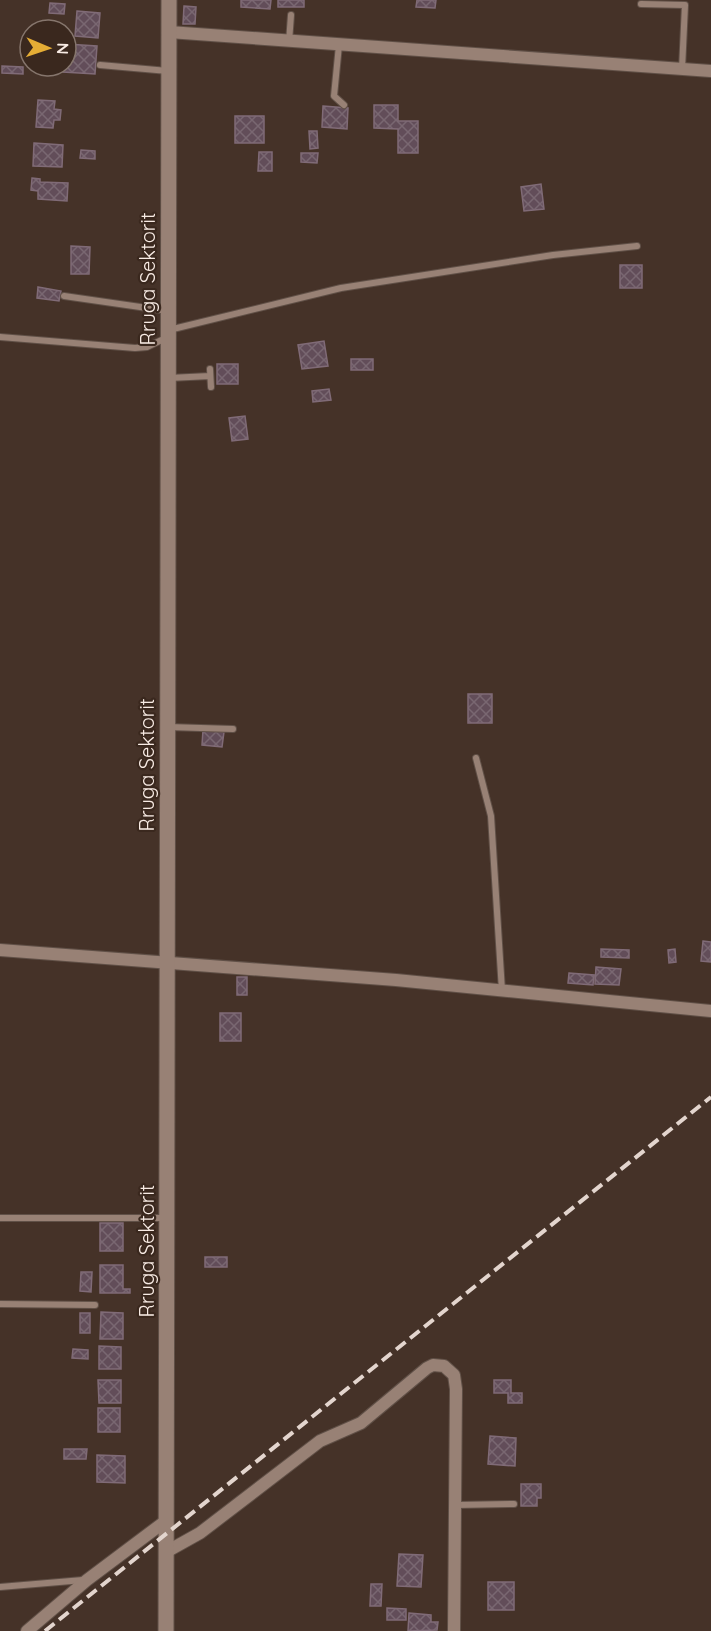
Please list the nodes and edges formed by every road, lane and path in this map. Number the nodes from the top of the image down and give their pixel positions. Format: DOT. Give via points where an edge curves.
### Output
graph roads {
  1 [pos="169,0"];
  2 [pos="641,4"];
  3 [pos="291,15"];
  4 [pos="169,32"];
  5 [pos="289,42"];
  6 [pos="339,45"];
  7 [pos="100,65"];
  8 [pos="682,69"];
  9 [pos="169,71"];
  10 [pos="711,71"];
  11 [pos="344,105"];
  12 [pos="637,246"];
  13 [pos="64,296"];
  14 [pos="169,311"];
  15 [pos="169,333"];
  16 [pos="0,337"];
  17 [pos="169,378"];
  18 [pos="211,387"];
  19 [pos="168,728"];
  20 [pos="233,729"];
  21 [pos="476,758"];
  22 [pos="0,950"];
  23 [pos="168,963"];
  24 [pos="502,992"];
  25 [pos="711,1011"];
  26 [pos="0,1218"];
  27 [pos="168,1218"];
  28 [pos="0,1304"];
  29 [pos="95,1305"];
  30 [pos="514,1504"];
  31 [pos="455,1505"];
  32 [pos="167,1525"];
  33 [pos="166,1552"];
  34 [pos="87,1580"];
  35 [pos="0,1587"];
  36 [pos="27,1631"];
  37 [pos="166,1631"];
  38 [pos="454,1631"];
  1 -- 4 [label="street, Rruga Sektorit"];
  2 -- 8 [label="lane" via="685,5"];
  3 -- 5 [label="lane"];
  4 -- 5 [label="street"];
  4 -- 9 [label="street, Rruga Sektorit"];
  5 -- 6 [label="street"];
  6 -- 8 [label="street"];
  6 -- 11 [label="lane" via="334,96"];
  7 -- 9 [label="lane"];
  8 -- 10 [label="street"];
  9 -- 14 [label="street, Rruga Sektorit"];
  12 -- 15 [label="lane" via="340,288"];
  13 -- 14 [label="lane"];
  14 -- 15 [label="street, Rruga Sektorit"];
  15 -- 16 [label="lane" via="147,347 135,348"];
  15 -- 17 [label="street, Rruga Sektorit"];
  17 -- 18 [label="lane" via="210,372"];
  17 -- 19 [label="street, Rruga Sektorit"];
  19 -- 20 [label="lane"];
  19 -- 23 [label="street, Rruga Sektorit"];
  21 -- 24 [label="lane" via="490,816"];
  22 -- 23 [label="street"];
  23 -- 24 [label="street"];
  23 -- 27 [label="street, Rruga Sektorit"];
  24 -- 25 [label="street"];
  26 -- 27 [label="lane"];
  27 -- 32 [label="street, Rruga Sektorit"];
  28 -- 29 [label="lane"];
  30 -- 31 [label="lane"];
  31 -- 33 [label="street" via="455,1379 444,1366 433,1365 361,1423 320,1441 200,1533"];
  31 -- 38 [label="street"];
  32 -- 33 [label="street, Rruga Sektorit"];
  32 -- 34 [label="street"];
  33 -- 37 [label="street, Rruga Sektorit"];
  34 -- 35 [label="lane"];
  34 -- 36 [label="street"];
}
